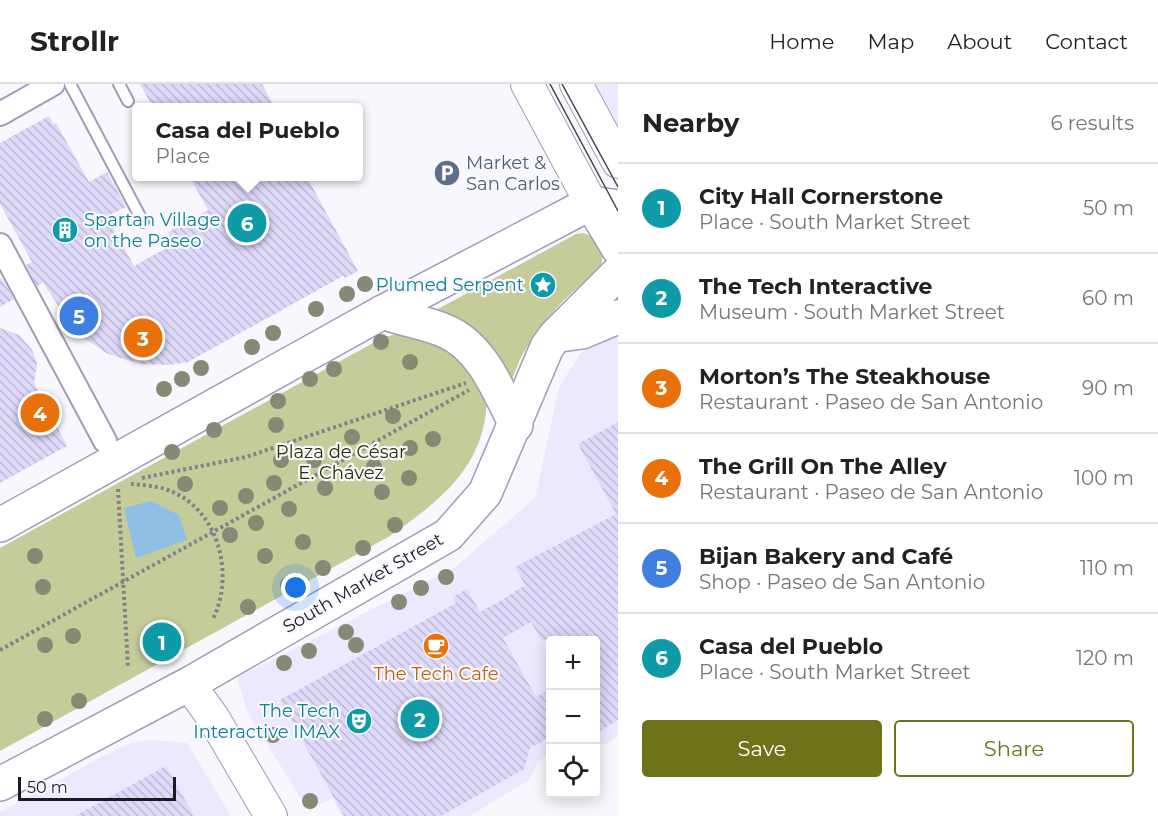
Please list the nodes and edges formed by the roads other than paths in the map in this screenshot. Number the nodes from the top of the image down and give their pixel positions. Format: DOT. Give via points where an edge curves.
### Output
graph roads {
  1 [pos="53,84"];
  2 [pos="70,84"];
  3 [pos="119,84"];
  4 [pos="527,84"];
  5 [pos="576,84"];
  6 [pos="128,100"];
  7 [pos="0,114"];
  8 [pos="618,162"];
  9 [pos="605,205"];
  10 [pos="143,222"];
  11 [pos="0,245"];
  12 [pos="618,248"];
  13 [pos="618,273"];
  14 [pos="383,312"];
  15 [pos="618,316"];
  16 [pos="555,336"];
  17 [pos="516,425"];
  18 [pos="105,441"];
  19 [pos="0,525"];
  20 [pos="189,684"];
  21 [pos="0,784"];
  22 [pos="271,816"];
  1 -- 7 [label="street"];
  2 -- 10 [label="lane"];
  3 -- 6 [label="lane"];
  4 -- 9 [label="street"];
  5 -- 8 [label="street"];
  9 -- 12 [label="main road"];
  9 -- 14 [label="main road"];
  11 -- 18 [label="street"];
  13 -- 16 [label="main road, South Market Street"];
  14 -- 17 [label="main road" via="447,331 461,340 500,390"];
  14 -- 19 [label="main road"];
  15 -- 16 [label="main road" via="582,332"];
  16 -- 17 [label="main road, South Market Street" via="540,360"];
  17 -- 20 [label="main road, South Market Street" via="485,493 448,535"];
  20 -- 21 [label="main road, South Market Street"];
  20 -- 22 [label="street"];
}
